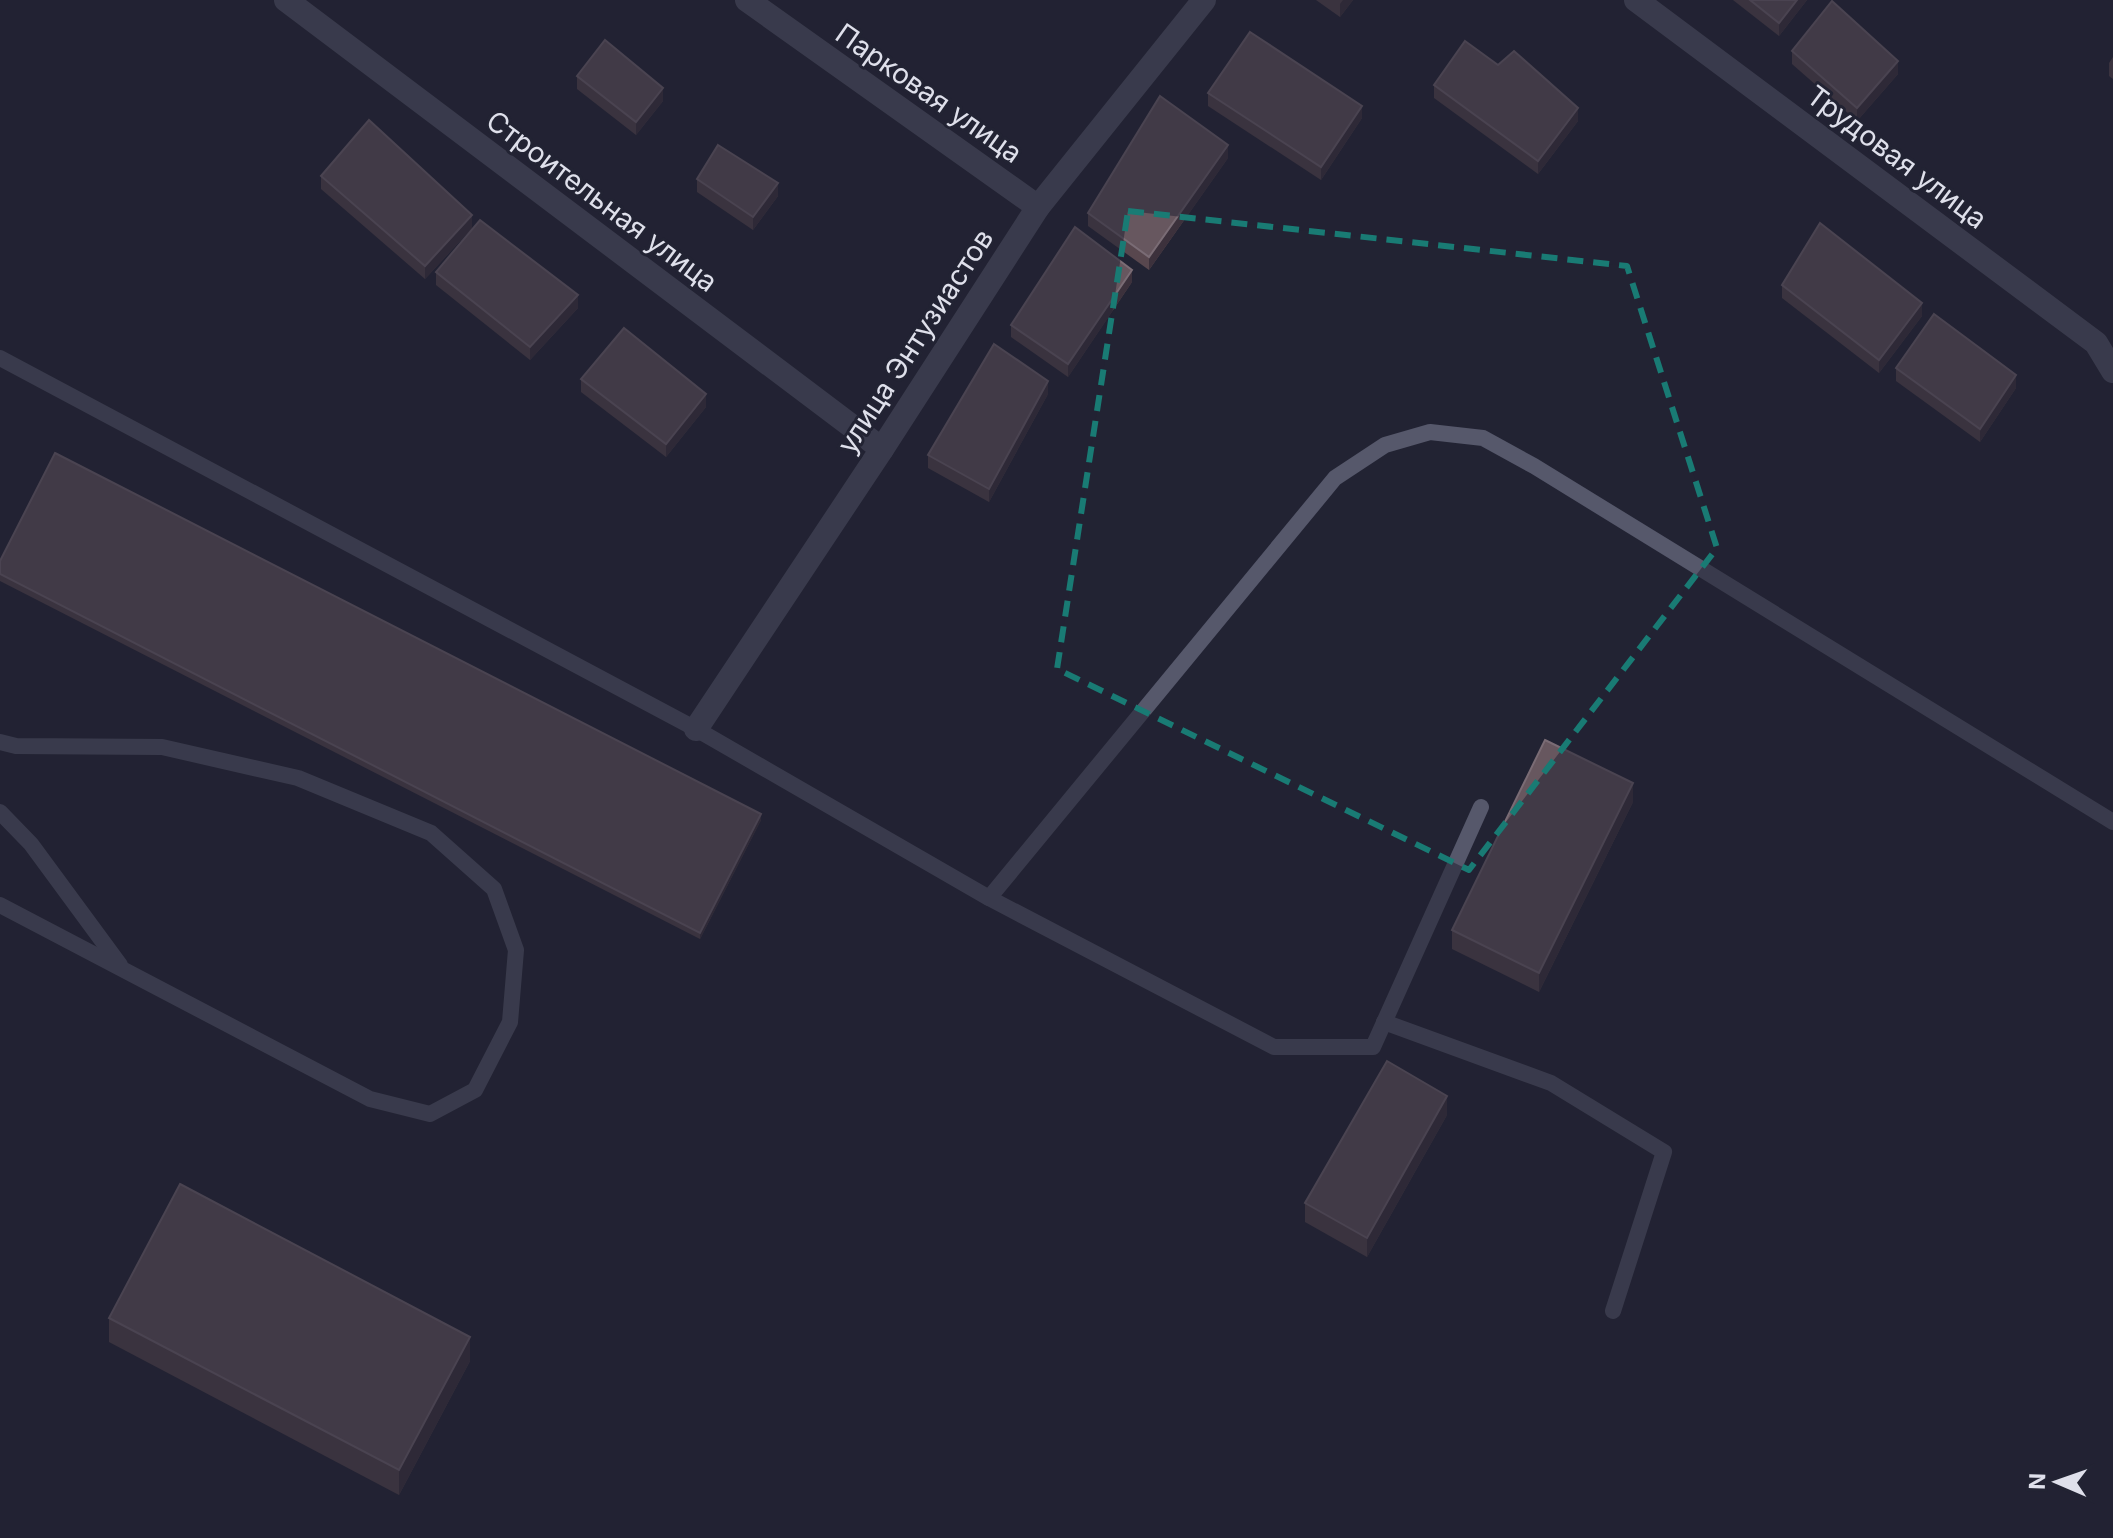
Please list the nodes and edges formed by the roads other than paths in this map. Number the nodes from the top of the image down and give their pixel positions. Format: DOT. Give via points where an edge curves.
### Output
graph roads {
  1 [pos="286,0"];
  2 [pos="747,0"];
  3 [pos="1204,0"];
  4 [pos="1636,0"];
  5 [pos="1038,207"];
  6 [pos="0,358"];
  7 [pos="2113,371"];
  8 [pos="882,449"];
  9 [pos="696,729"];
  10 [pos="0,742"];
  11 [pos="1481,807"];
  12 [pos="0,812"];
  13 [pos="2113,822"];
  14 [pos="989,898"];
  15 [pos="0,905"];
  16 [pos="124,970"];
  17 [pos="1384,1022"];
  18 [pos="1613,1311"];
  1 -- 8 [label="street, Строительная улица"];
  2 -- 5 [label="street, Парковая улица"];
  3 -- 5 [label="street, улица Энтузиастов"];
  4 -- 7 [label="street, Трудовая улица" via="2096,343"];
  5 -- 8 [label="street, улица Энтузиастов"];
  6 -- 9 [label="lane"];
  8 -- 9 [label="street, улица Энтузиастов"];
  9 -- 14 [label="lane"];
  10 -- 16 [label="lane" via="162,747 298,778 431,833 494,889 516,950 510,1022 475,1090 430,1114 370,1099"];
  11 -- 17 [label="lane"];
  12 -- 16 [label="lane" via="31,844"];
  13 -- 14 [label="lane" via="1534,466 1483,438 1430,432 1385,445 1335,478"];
  14 -- 17 [label="lane" via="1274,1047 1373,1047"];
  15 -- 16 [label="lane"];
  17 -- 18 [label="lane" via="1551,1083 1664,1152"];
}
